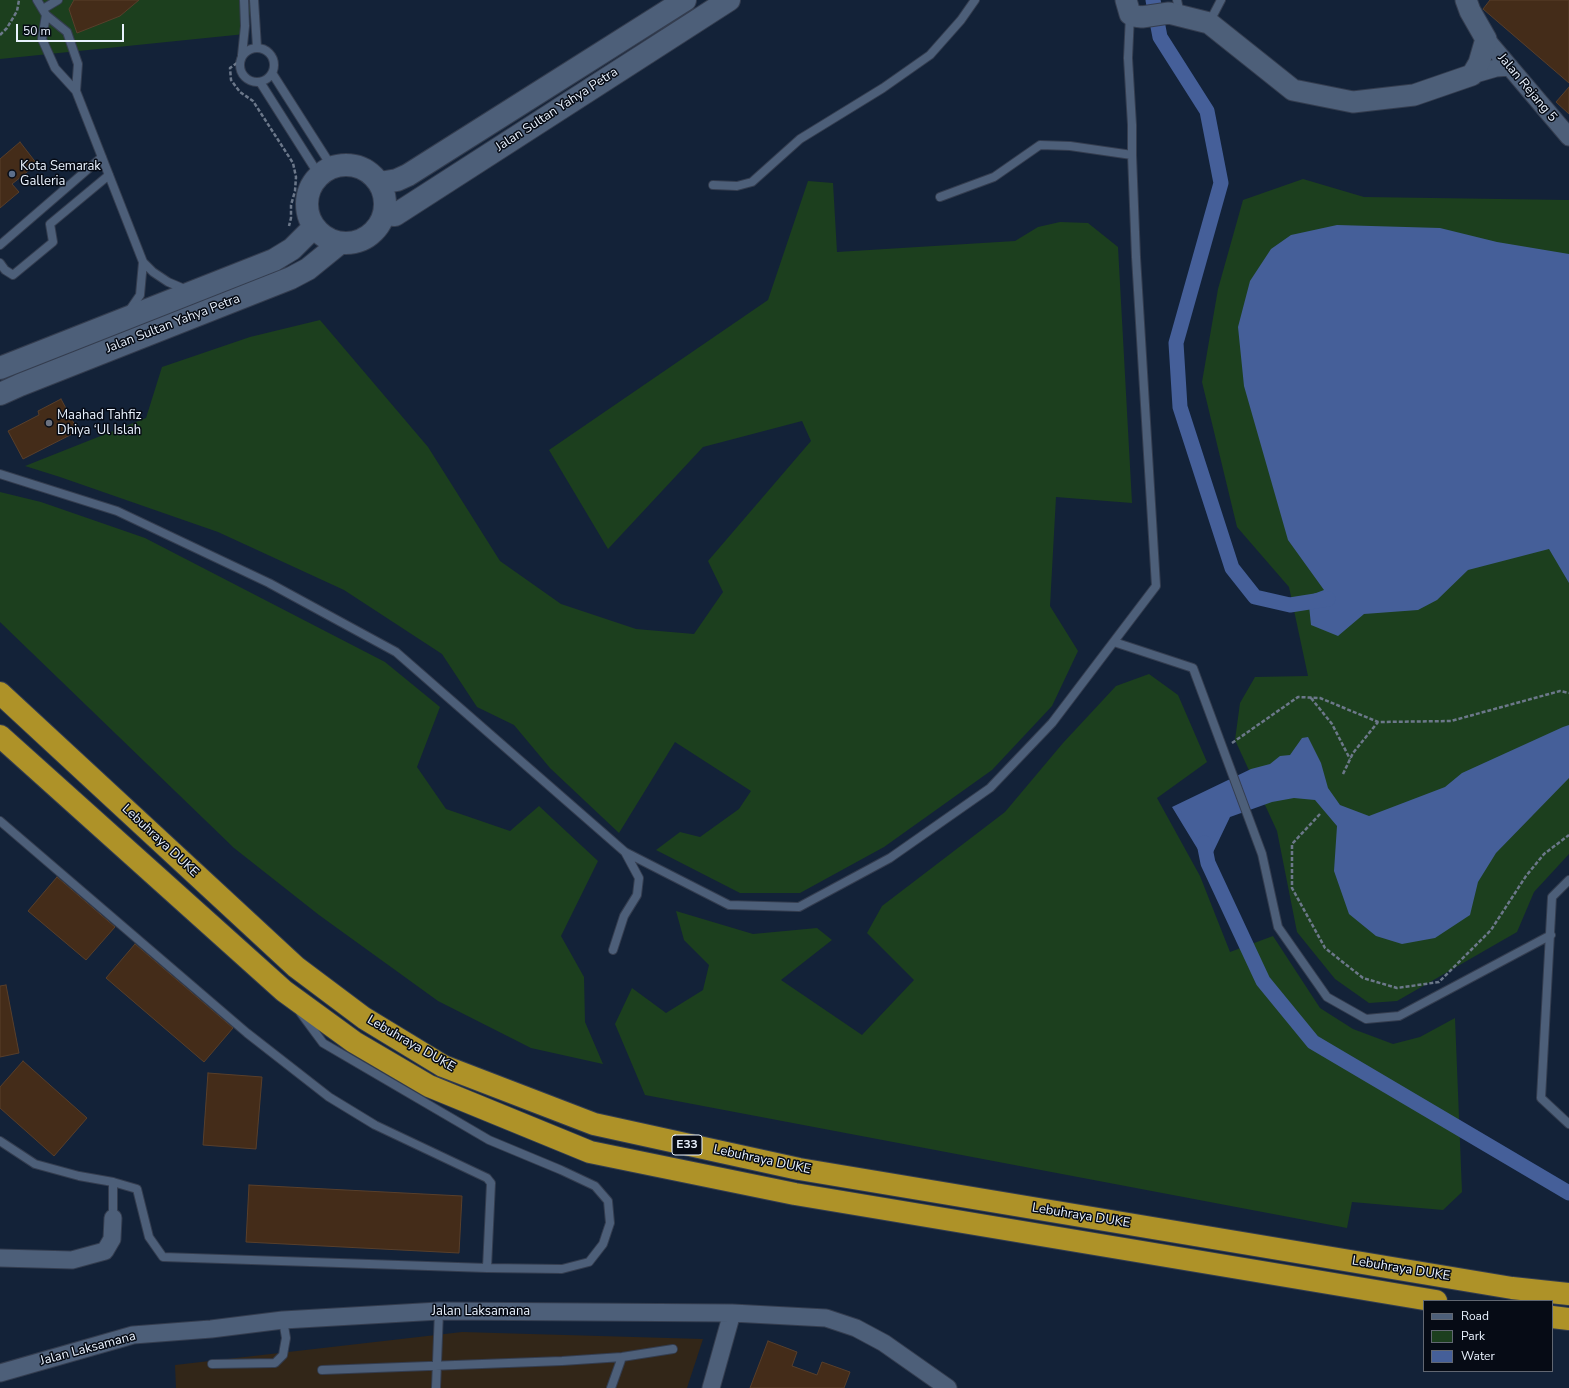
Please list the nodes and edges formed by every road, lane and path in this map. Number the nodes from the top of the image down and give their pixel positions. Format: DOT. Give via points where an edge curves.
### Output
graph roads {
  1 [pos="19,0"];
  2 [pos="37,0"];
  3 [pos="58,0"];
  4 [pos="244,0"];
  5 [pos="254,0"];
  6 [pos="685,0"];
  7 [pos="728,0"];
  8 [pos="976,0"];
  9 [pos="1221,0"];
  10 [pos="1466,0"];
  11 [pos="1133,10"];
  12 [pos="1176,10"];
  13 [pos="44,12"];
  14 [pos="1209,23"];
  15 [pos="0,35"];
  16 [pos="1486,39"];
  17 [pos="257,47"];
  18 [pos="241,58"];
  19 [pos="1510,67"];
  20 [pos="272,73"];
  21 [pos="1472,75"];
  22 [pos="260,82"];
  23 [pos="76,91"];
  24 [pos="1569,137"];
  25 [pos="1132,155"];
  26 [pos="102,158"];
  27 [pos="325,171"];
  28 [pos="109,175"];
  29 [pos="380,183"];
  30 [pos="713,185"];
  31 [pos="940,197"];
  32 [pos="385,214"];
  33 [pos="314,227"];
  34 [pos="288,230"];
  35 [pos="340,243"];
  36 [pos="0,245"];
  37 [pos="143,262"];
  38 [pos="0,263"];
  39 [pos="192,292"];
  40 [pos="122,320"];
  41 [pos="0,368"];
  42 [pos="0,394"];
  43 [pos="0,474"];
  44 [pos="1114,642"];
  45 [pos="0,693"];
  46 [pos="1569,693"];
  47 [pos="1311,698"];
  48 [pos="1378,722"];
  49 [pos="0,736"];
  50 [pos="1223,749"];
  51 [pos="1350,759"];
  52 [pos="1343,774"];
  53 [pos="1320,814"];
  54 [pos="0,821"];
  55 [pos="1569,835"];
  56 [pos="625,852"];
  57 [pos="1569,880"];
  58 [pos="1551,935"];
  59 [pos="613,950"];
  60 [pos="284,991"];
  61 [pos="1569,1124"];
  62 [pos="0,1141"];
  63 [pos="113,1182"];
  64 [pos="112,1218"];
  65 [pos="0,1258"];
  66 [pos="487,1268"];
  67 [pos="1569,1294"];
  68 [pos="1430,1300"];
  69 [pos="439,1311"];
  70 [pos="732,1313"];
  71 [pos="1553,1317"];
  72 [pos="1569,1319"];
  73 [pos="283,1320"];
  74 [pos="673,1349"];
  75 [pos="622,1357"];
  76 [pos="212,1364"];
  77 [pos="436,1366"];
  78 [pos="322,1370"];
  79 [pos="0,1373"];
  80 [pos="436,1388"];
  81 [pos="611,1388"];
  82 [pos="711,1388"];
  83 [pos="948,1388"];
  1 -- 15 [label="path" via="17,11"];
  2 -- 13 [label="lane"];
  3 -- 13 [label="lane"];
  4 -- 18 [label="lane" via="245,26"];
  5 -- 17 [label="lane"];
  6 -- 29 [label="main road, Jalan Sultan Yahya Petra" via="408,175 398,180"];
  7 -- 32 [label="main road, Jalan Sultan Yahya Petra" via="395,215"];
  8 -- 30 [label="lane" via="930,55 883,88 800,139 752,182 737,186"];
  9 -- 14 [label="lane"];
  10 -- 16 [label="street"];
  11 -- 12 [label="street"];
  11 -- 25 [label="lane" via="1128,58"];
  12 -- 14 [label="street"];
  13 -- 23 [label="lane" via="42,39 55,68"];
  13 -- 23 [label="lane" via="67,32 78,64"];
  14 -- 21 [label="street" via="1293,90 1353,102 1414,95"];
  16 -- 19 [label="street, Jalan Rejang 5"];
  16 -- 21 [label="street" via="1479,63"];
  17 -- 18 [label="lane" via="251,48"];
  17 -- 20 [label="lane" via="268,51 271,56 274,67"];
  18 -- 22 [label="lane" via="240,72 254,82"];
  18 -- 34 [label="path" via="230,68 231,80 240,92 253,100 293,163 295,191"];
  19 -- 21 [label="street"];
  19 -- 24 [label="street, Jalan Rejang 5"];
  20 -- 22 [label="lane"];
  20 -- 27 [label="lane"];
  22 -- 27 [label="lane"];
  23 -- 26 [label="lane"];
  25 -- 31 [label="lane" via="1070,146 1040,145 994,177"];
  25 -- 44 [label="lane" via="1136,265 1156,586"];
  26 -- 28 [label="lane"];
  26 -- 36 [label="lane"];
  27 -- 29 [label="main road" via="345,164 358,166 370,172"];
  27 -- 33 [label="main road" via="312,184 308,194 307,206"];
  28 -- 37 [label="lane"];
  28 -- 38 [label="lane" via="50,224 53,242 13,275"];
  29 -- 32 [label="main road" via="386,204"];
  32 -- 35 [label="main road" via="373,234 357,242"];
  33 -- 35 [label="main road" via="330,240"];
  33 -- 39 [label="main road, Jalan Sultan Yahya Petra" via="292,248 274,260"];
  35 -- 42 [label="main road, Jalan Sultan Yahya Petra" via="308,269 291,278"];
  37 -- 39 [label="lane" via="168,282"];
  37 -- 40 [label="lane" via="140,294"];
  39 -- 40 [label="main road, Jalan Sultan Yahya Petra"];
  40 -- 41 [label="main road, Jalan Sultan Yahya Petra"];
  43 -- 56 [label="lane" via="116,511 269,583 396,652"];
  44 -- 50 [label="lane" via="1193,668"];
  44 -- 56 [label="lane" via="1052,723 990,788 890,858 799,907 729,905"];
  45 -- 67 [label="highway, Lebuhraya DUKE / E33" via="296,967 364,1018 443,1066 594,1124 799,1169 1512,1288"];
  46 -- 48 [label="path" via="1560,691 1451,721"];
  47 -- 48 [label="path" via="1320,698"];
  47 -- 50 [label="path" via="1298,697"];
  47 -- 51 [label="path" via="1332,724"];
  48 -- 51 [label="path"];
  49 -- 60 [label="highway, Lebuhraya DUKE / E33"];
  50 -- 58 [label="lane" via="1262,854 1278,927 1327,997 1366,1018 1399,1016"];
  51 -- 52 [label="path"];
  53 -- 55 [label="path" via="1292,844 1292,888 1325,948 1363,978 1397,988 1439,982 1491,930 1526,876 1544,854"];
  54 -- 66 [label="lane" via="246,1033 329,1097 375,1125 487,1178 491,1183"];
  56 -- 59 [label="lane" via="639,878 637,895 624,916"];
  57 -- 58 [label="lane" via="1552,897"];
  58 -- 61 [label="lane" via="1541,1098"];
  60 -- 66 [label="lane" via="323,1043 489,1140 595,1186 608,1201 610,1223 603,1244 589,1262 562,1269"];
  60 -- 68 [label="highway, Lebuhraya DUKE / E33" via="354,1042 429,1086 590,1152 795,1194"];
  62 -- 63 [label="lane" via="35,1164"];
  63 -- 64 [label="lane"];
  63 -- 66 [label="lane" via="137,1189 149,1237 163,1257"];
  64 -- 65 [label="street" via="112,1239 105,1251 72,1260"];
  69 -- 70 [label="street, Jalan Laksamana"];
  69 -- 73 [label="street, Jalan Laksamana"];
  69 -- 77 [label="lane"];
  70 -- 82 [label="street"];
  70 -- 83 [label="street, Jalan Laksamana" via="826,1318 856,1328 884,1343"];
  71 -- 72 [label="highway"];
  73 -- 76 [label="lane" via="286,1338 283,1355 275,1363"];
  73 -- 79 [label="street, Jalan Laksamana" via="133,1335"];
  74 -- 75 [label="lane"];
  75 -- 77 [label="lane"];
  75 -- 81 [label="lane"];
  77 -- 78 [label="lane"];
  77 -- 80 [label="lane"];
}
